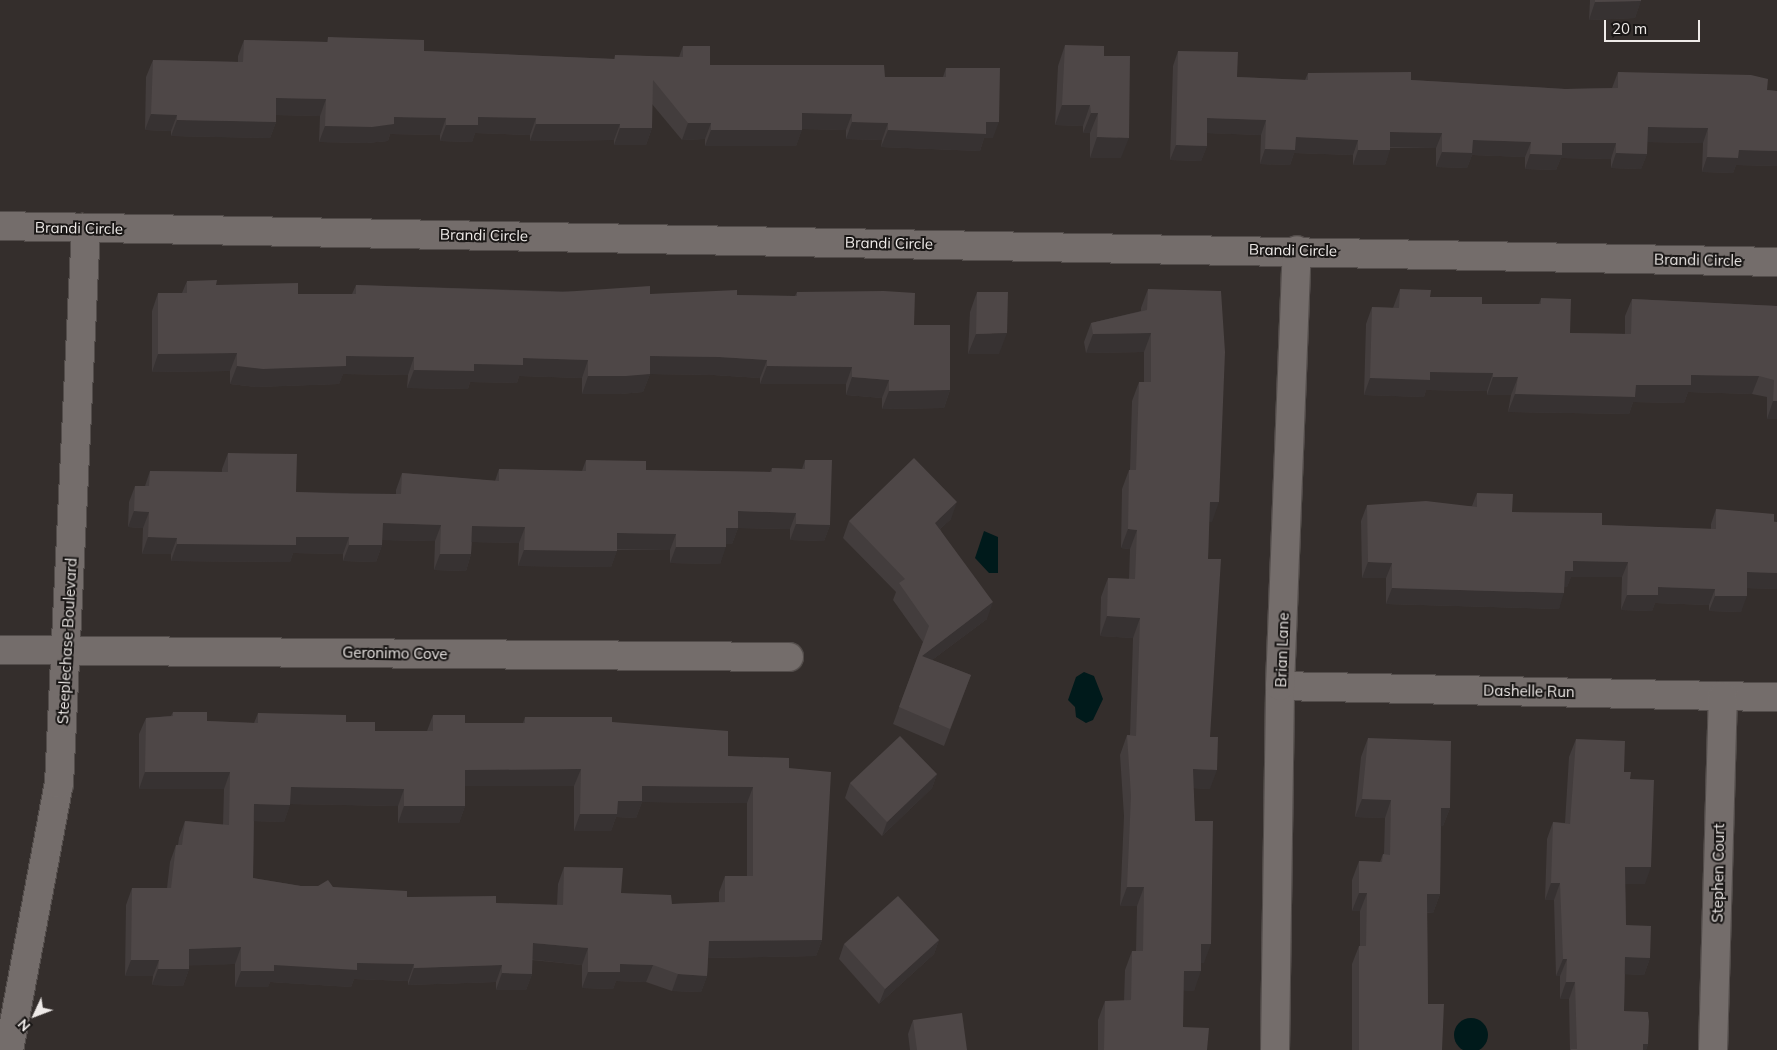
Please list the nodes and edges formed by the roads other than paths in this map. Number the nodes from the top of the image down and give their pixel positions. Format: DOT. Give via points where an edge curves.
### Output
graph roads {
  1 [pos="0,226"];
  2 [pos="86,228"];
  3 [pos="1297,250"];
  4 [pos="1777,262"];
  5 [pos="0,650"];
  6 [pos="68,650"];
  7 [pos="789,657"];
  8 [pos="1280,686"];
  9 [pos="1723,696"];
  10 [pos="1777,696"];
  11 [pos="9,1050"];
  12 [pos="1275,1050"];
  13 [pos="1714,1050"];
  1 -- 2 [label="street, Brandi Circle"];
  2 -- 3 [label="street, Brandi Circle"];
  2 -- 6 [label="street, Steeplechase Boulevard" via="74,402"];
  3 -- 4 [label="street, Brandi Circle"];
  3 -- 8 [label="street, Brian Lane"];
  5 -- 6 [label="street, Geronimo Cove"];
  6 -- 7 [label="street, Geronimo Cove"];
  6 -- 11 [label="street, Steeplechase Boulevard" via="59,784"];
  8 -- 9 [label="street, Dashelle Run"];
  8 -- 12 [label="street, Brian Lane"];
  9 -- 10 [label="street, Dashelle Run"];
  9 -- 13 [label="street, Stephen Court"];
}
